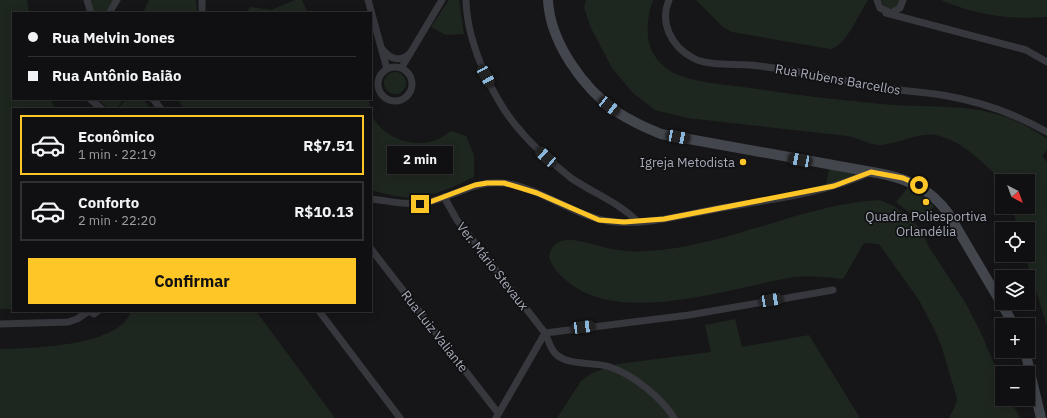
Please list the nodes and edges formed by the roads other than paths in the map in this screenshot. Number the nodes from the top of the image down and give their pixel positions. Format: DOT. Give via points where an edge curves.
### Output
graph roads {
  1 [pos="87,0"];
  2 [pos="117,0"];
  3 [pos="202,0"];
  4 [pos="368,0"];
  5 [pos="442,0"];
  6 [pos="466,0"];
  7 [pos="548,0"];
  8 [pos="669,0"];
  9 [pos="877,0"];
  10 [pos="902,0"];
  11 [pos="91,12"];
  12 [pos="110,12"];
  13 [pos="202,12"];
  14 [pos="372,12"];
  15 [pos="886,12"];
  16 [pos="372,13"];
  17 [pos="383,50"];
  18 [pos="411,52"];
  19 [pos="1047,62"];
  20 [pos="387,68"];
  21 [pos="402,68"];
  22 [pos="91,100"];
  23 [pos="154,100"];
  24 [pos="101,108"];
  25 [pos="160,108"];
  26 [pos="1047,132"];
  27 [pos="871,172"];
  28 [pos="444,197"];
  29 [pos="372,199"];
  30 [pos="637,221"];
  31 [pos="372,250"];
  32 [pos="833,290"];
  33 [pos="88,312"];
  34 [pos="320,312"];
  35 [pos="1010,318"];
  36 [pos="0,324"];
  37 [pos="545,333"];
  38 [pos="1028,358"];
  39 [pos="497,415"];
  40 [pos="400,418"];
  41 [pos="674,418"];
  42 [pos="1041,418"];
  1 -- 11 [label="street"];
  2 -- 12 [label="street"];
  3 -- 13 [label="street"];
  4 -- 14 [label="street"];
  5 -- 18 [label="street"];
  6 -- 30 [label="street" via="470,32 486,76 519,130 567,174 612,201"];
  7 -- 27 [label="street" via="553,29 574,67 602,100 631,120 667,135"];
  8 -- 26 [label="street, Rua Rubens Barcellos" via="664,15 668,32 683,51 698,61 758,66 942,95 1000,110"];
  9 -- 15 [label="street" via="880,8"];
  10 -- 15 [label="street" via="898,10"];
  15 -- 19 [label="street" via="1026,50"];
  16 -- 17 [label="street"];
  17 -- 18 [label="street" via="396,59 404,58"];
  17 -- 20 [label="street"];
  18 -- 21 [label="street"];
  20 -- 21 [label="street"];
  20 -- 21 [label="street" via="379,77 379,90 387,99 396,101 407,96 412,86 410,75"];
  22 -- 24 [label="street"];
  23 -- 25 [label="street"];
  27 -- 30 [label="street" via="834,186 664,219"];
  27 -- 35 [label="street" via="912,182 940,202"];
  28 -- 29 [label="street" via="420,204"];
  28 -- 30 [label="street" via="475,185 504,183 537,193 599,220"];
  28 -- 37 [label="street, Ver. Mário Stevaux" via="457,220"];
  31 -- 39 [label="street, Rua Luiz Valiante"];
  32 -- 37 [label="street" via="688,315"];
  33 -- 36 [label="street" via="68,322"];
  34 -- 40 [label="street"];
  37 -- 39 [label="street"];
  37 -- 41 [label="street, Ver. Mário Stevaux" via="557,355 580,363 606,366 628,376 654,393"];
  38 -- 42 [label="street"];
}
